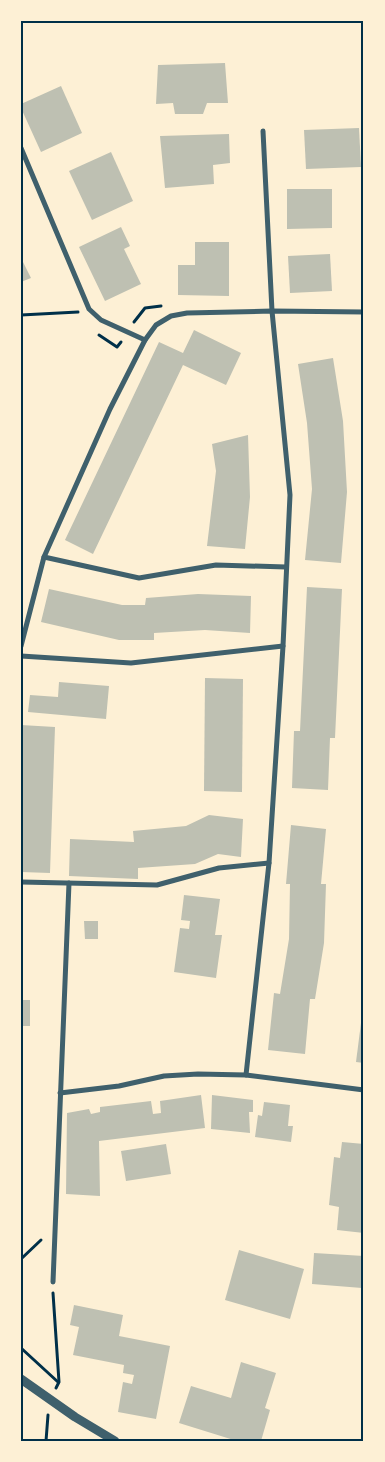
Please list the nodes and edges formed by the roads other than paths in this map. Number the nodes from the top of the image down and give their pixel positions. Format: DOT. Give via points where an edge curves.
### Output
graph roads {
  1 [pos="263,131"];
  2 [pos="21,148"];
  3 [pos="272,311"];
  4 [pos="364,312"];
  5 [pos="145,340"];
  6 [pos="44,557"];
  7 [pos="286,567"];
  8 [pos="21,646"];
  9 [pos="283,646"];
  10 [pos="21,656"];
  11 [pos="269,864"];
  12 [pos="21,882"];
  13 [pos="69,883"];
  14 [pos="246,1075"];
  15 [pos="364,1090"];
  16 [pos="60,1093"];
  17 [pos="53,1282"];
  18 [pos="21,1379"];
  19 [pos="115,1441"];
  1 -- 3 [label="street"];
  2 -- 5 [label="street" via="89,309 101,320"];
  3 -- 4 [label="street"];
  3 -- 5 [label="street" via="170,316 156,325"];
  3 -- 7 [label="street" via="290,495"];
  5 -- 6 [label="street" via="110,409"];
  6 -- 7 [label="street" via="139,578 216,565"];
  6 -- 8 [label="street"];
  7 -- 9 [label="street"];
  9 -- 10 [label="street" via="130,663"];
  9 -- 11 [label="street"];
  11 -- 13 [label="street" via="219,868 157,885"];
  11 -- 14 [label="street"];
  12 -- 13 [label="street"];
  13 -- 16 [label="street"];
  14 -- 15 [label="street"];
  14 -- 16 [label="street" via="164,1076"];
  16 -- 17 [label="street"];
  18 -- 19 [label="street"];
}
